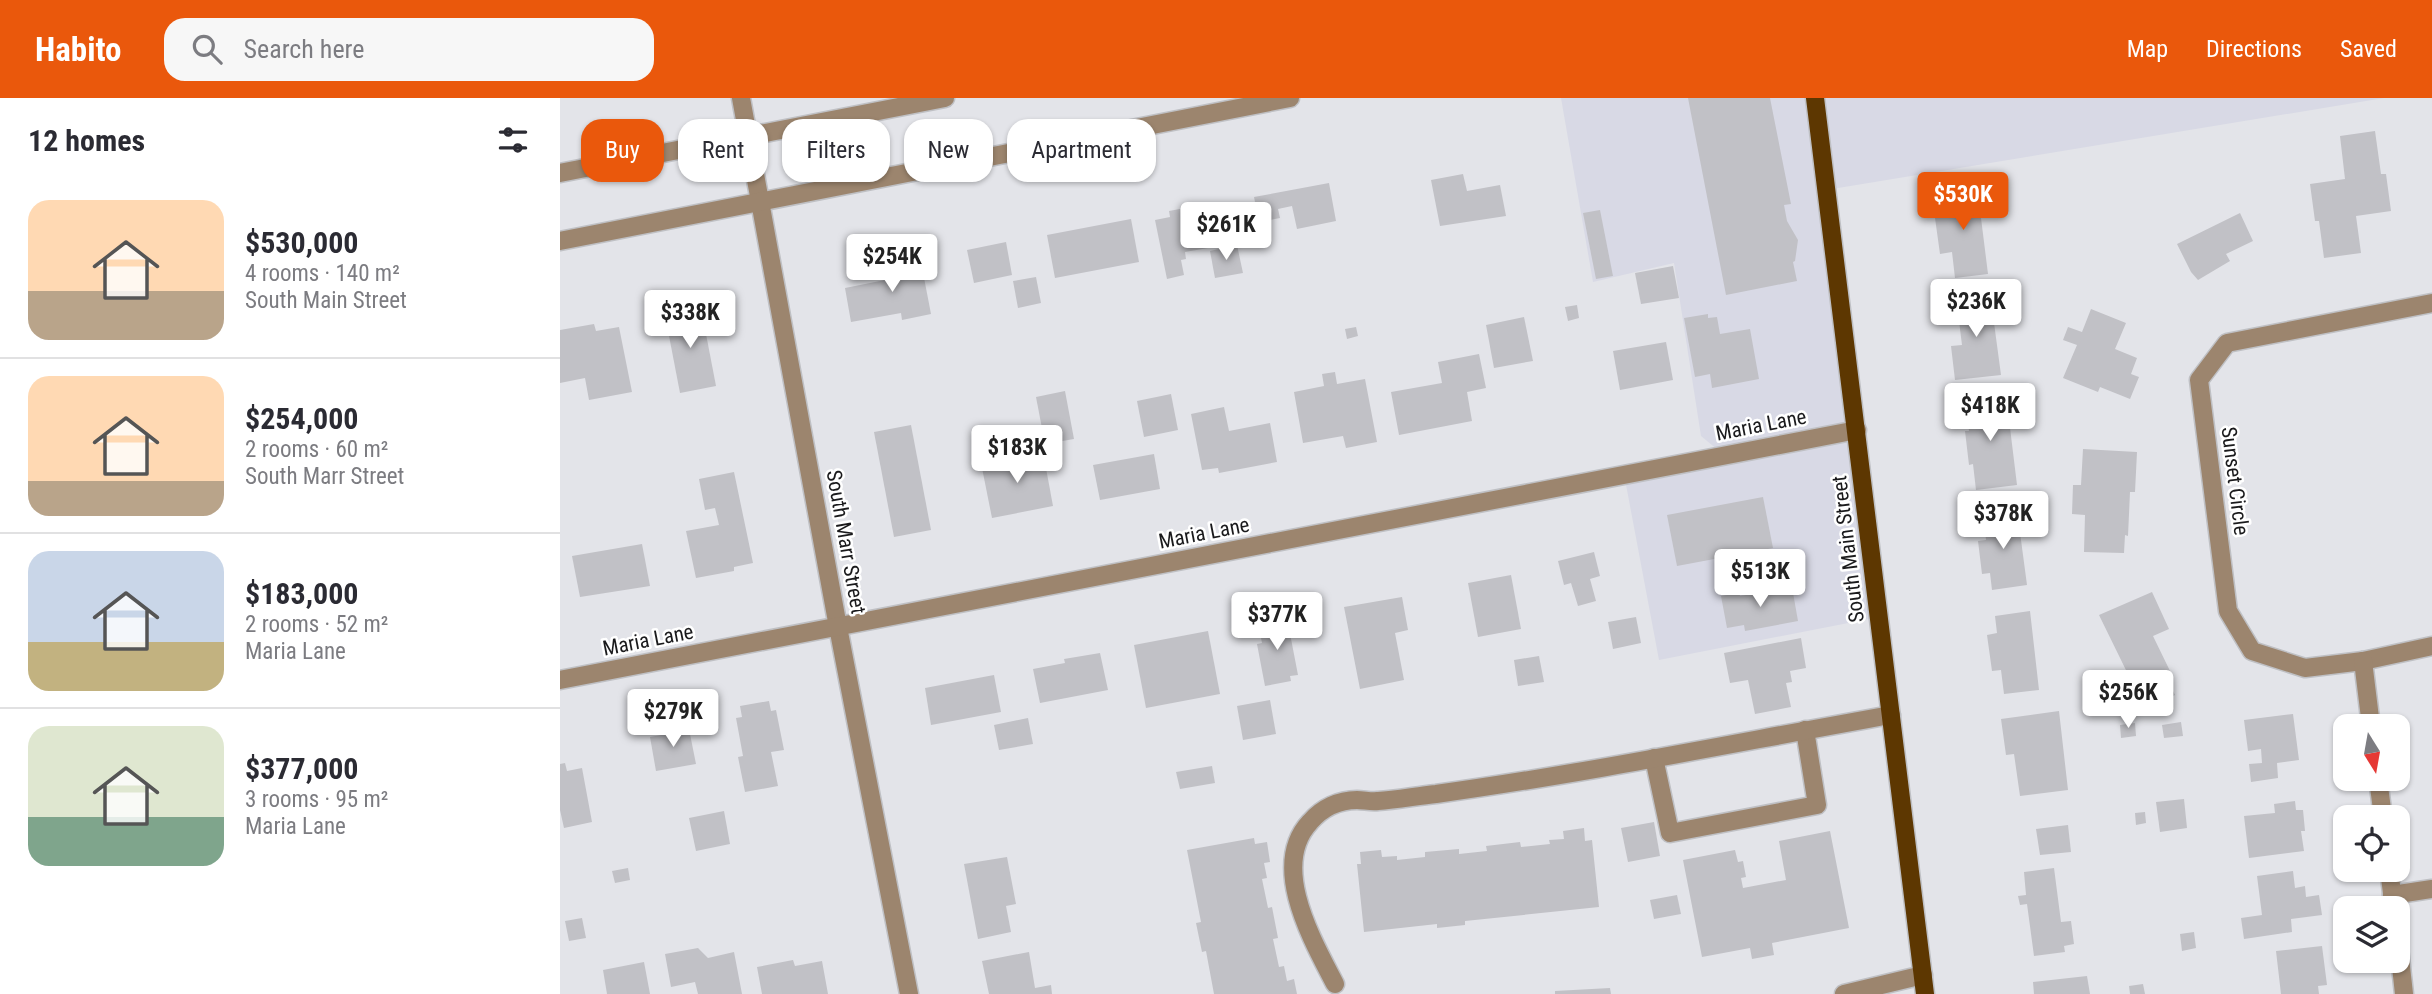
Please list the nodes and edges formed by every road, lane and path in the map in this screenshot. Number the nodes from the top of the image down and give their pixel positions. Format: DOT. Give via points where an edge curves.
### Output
graph roads {
  1 [pos="741,98"];
  2 [pos="945,98"];
  3 [pos="1290,98"];
  4 [pos="1815,98"];
  5 [pos="745,119"];
  6 [pos="768,132"];
  7 [pos="678,150"];
  8 [pos="560,173"];
  9 [pos="757,182"];
  10 [pos="761,201"];
  11 [pos="560,241"];
  12 [pos="2432,303"];
  13 [pos="1857,430"];
  14 [pos="838,627"];
  15 [pos="2432,646"];
  16 [pos="2363,661"];
  17 [pos="560,680"];
  18 [pos="2370,714"];
  19 [pos="1891,715"];
  20 [pos="1805,730"];
  21 [pos="1654,758"];
  22 [pos="2432,889"];
  23 [pos="2410,896"];
  24 [pos="2402,973"];
  25 [pos="1923,975"];
  26 [pos="1335,984"];
  27 [pos="909,994"];
  28 [pos="1844,994"];
  29 [pos="1925,994"];
  30 [pos="2404,994"];
  1 -- 5 [label="street, South Marr Street"];
  2 -- 6 [label="street"];
  3 -- 10 [label="street"];
  4 -- 13 [label="main road, South Main Street"];
  7 -- 8 [label="street"];
  9 -- 10 [label="street, South Marr Street"];
  10 -- 11 [label="street"];
  10 -- 14 [label="street, South Marr Street"];
  12 -- 16 [label="street, Sunset Circle" via="2227,343 2199,380 2228,611 2252,651 2305,668"];
  13 -- 14 [label="street, Maria Lane"];
  13 -- 19 [label="main road, South Main Street"];
  14 -- 17 [label="street, Maria Lane"];
  14 -- 27 [label="street, South Marr Street"];
  15 -- 16 [label="street, Sunset Circle"];
  16 -- 18 [label="street"];
  19 -- 20 [label="street"];
  19 -- 25 [label="main road, South Main Street"];
  20 -- 21 [label="street"];
  20 -- 21 [label="street" via="1817,805 1670,833"];
  21 -- 26 [label="street" via="1481,788 1374,802 1348,800 1324,810 1300,836 1293,870 1306,928"];
  22 -- 23 [label="street"];
  24 -- 30 [label="street"];
  25 -- 28 [label="street"];
  25 -- 29 [label="main road, South Main Street"];
}
